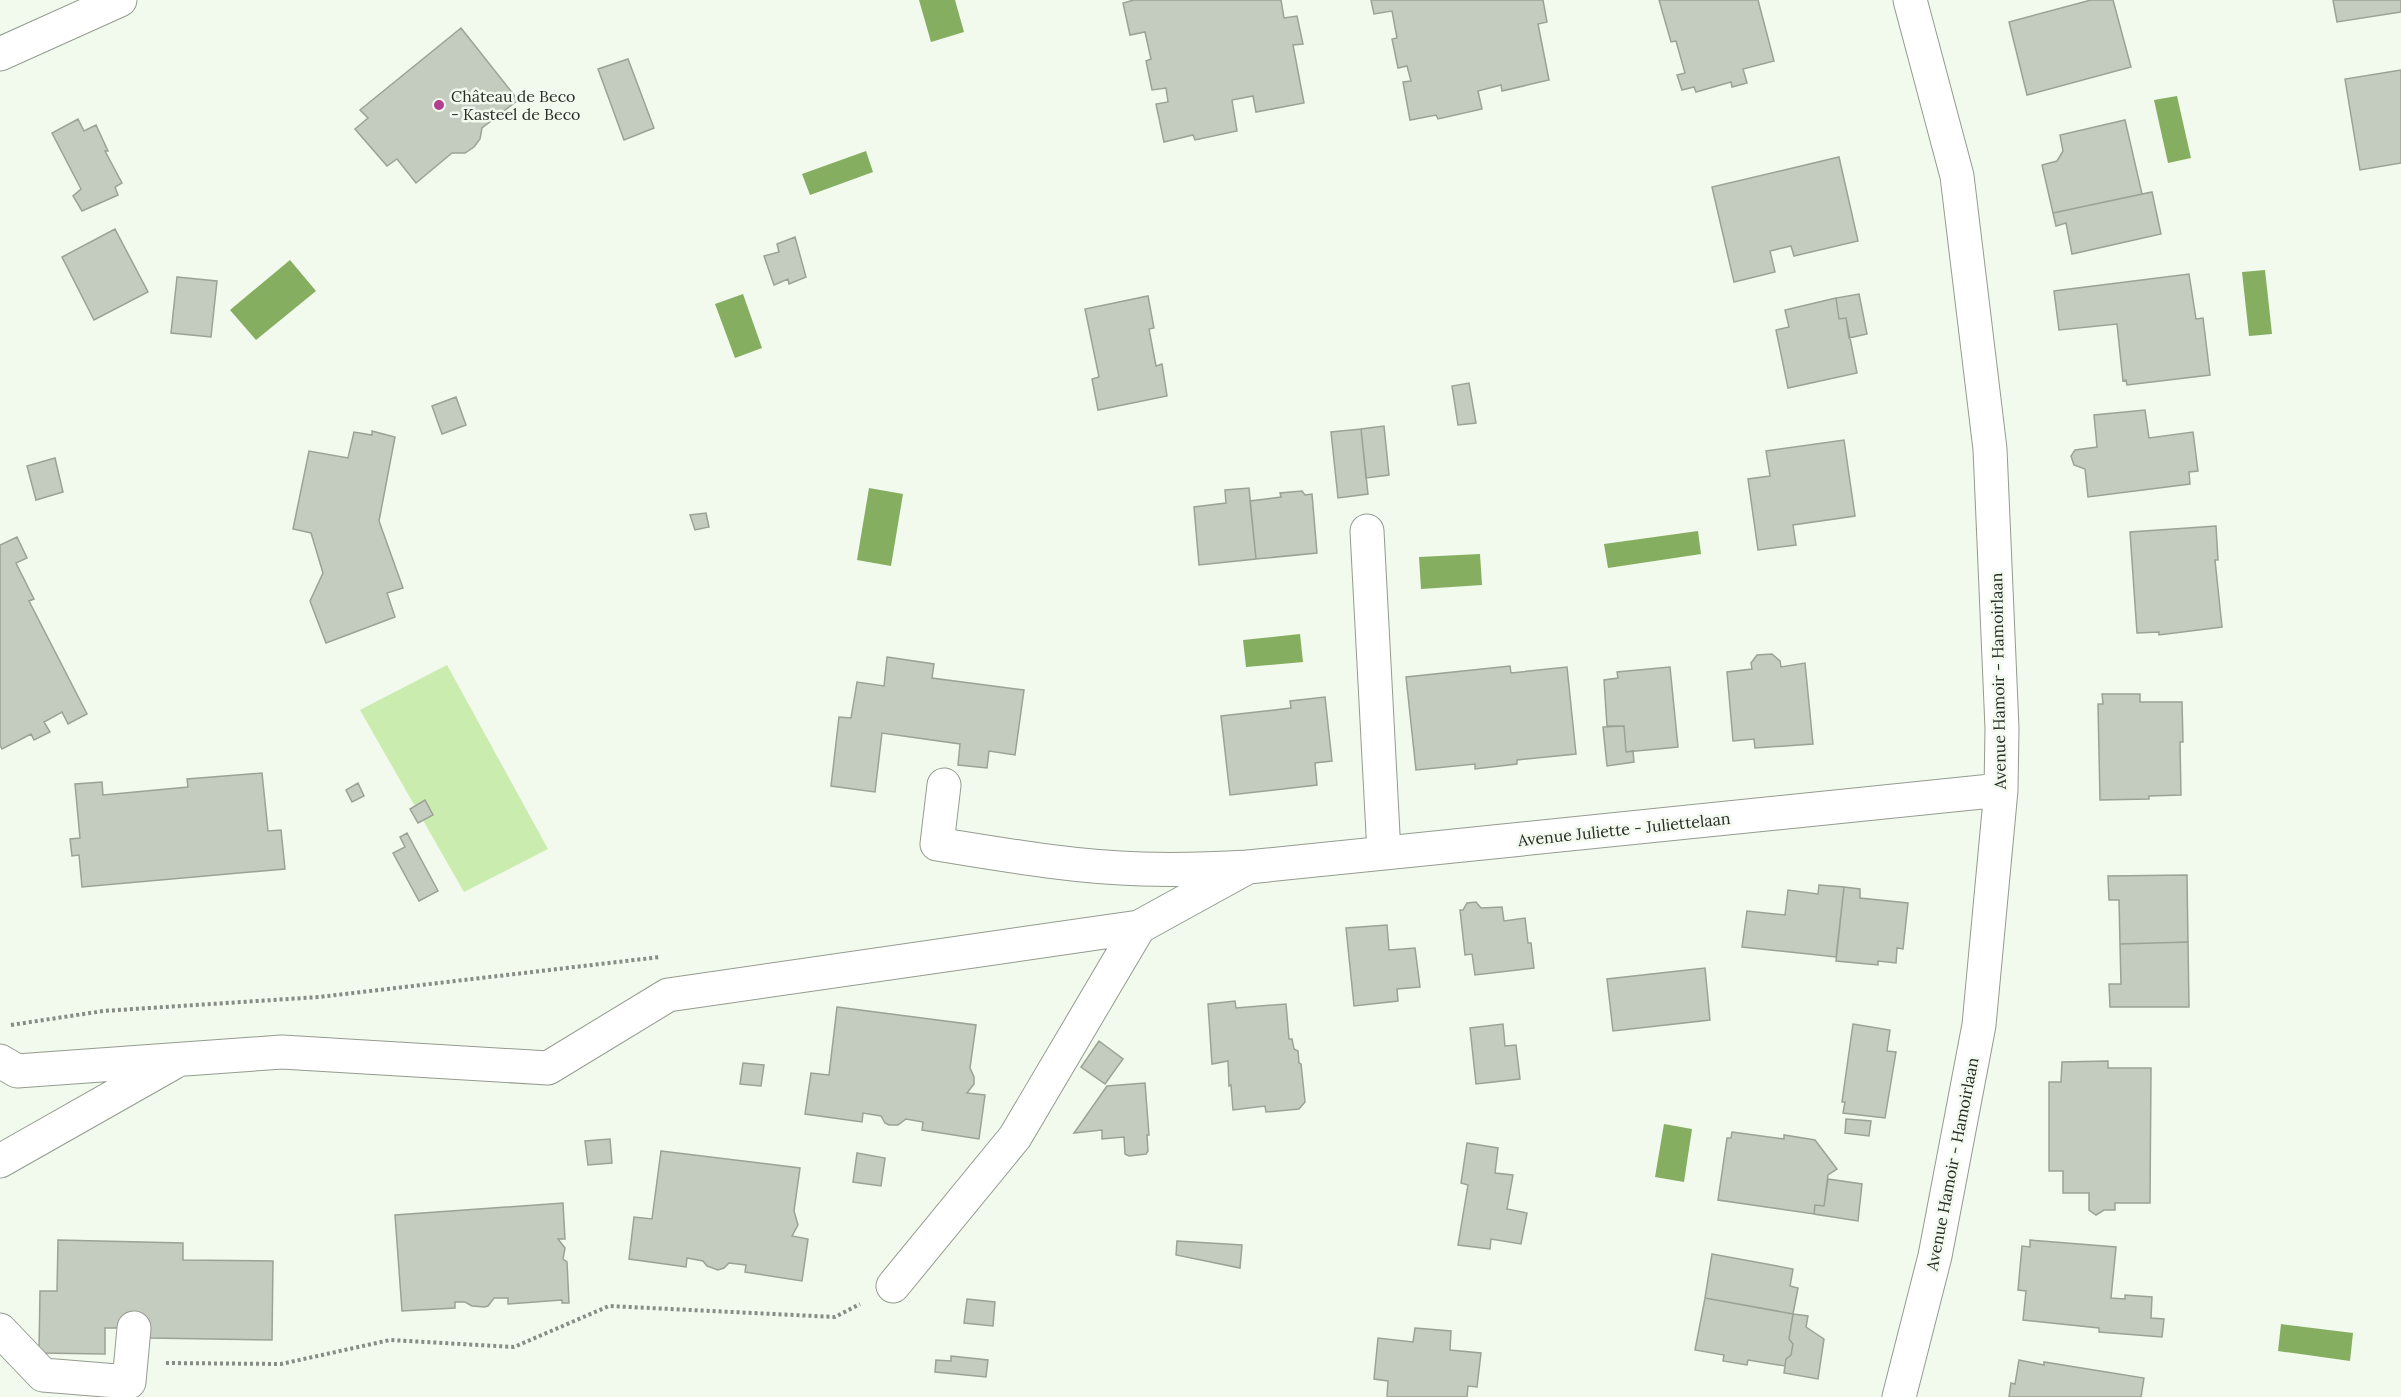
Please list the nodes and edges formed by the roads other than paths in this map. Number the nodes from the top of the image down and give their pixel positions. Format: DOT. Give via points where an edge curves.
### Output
graph roads {
  1 [pos="120,0"];
  2 [pos="1910,0"];
  3 [pos="0,54"];
  4 [pos="1366,531"];
  5 [pos="944,785"];
  6 [pos="2001,790"];
  7 [pos="1384,853"];
  8 [pos="1248,867"];
  9 [pos="1139,927"];
  10 [pos="179,1059"];
  11 [pos="0,1061"];
  12 [pos="0,1161"];
  13 [pos="893,1286"];
  14 [pos="134,1328"];
  15 [pos="0,1330"];
  16 [pos="1899,1397"];
  1 -- 3 [label="street"];
  2 -- 6 [label="street, Avenue Hamoir - Hamoirlaan" via="1957,176 1988,438 2002,728"];
  4 -- 7 [label="street"];
  5 -- 8 [label="street, Avenue Juliette - Juliettelaan" via="937,844 1094,866 1191,870"];
  6 -- 7 [label="street, Avenue Juliette - Juliettelaan"];
  6 -- 16 [label="street, Avenue Hamoir - Hamoirlaan" via="1979,1025 1935,1256"];
  7 -- 8 [label="street, Avenue Juliette - Juliettelaan"];
  8 -- 9 [label="street"];
  9 -- 10 [label="street" via="668,995 548,1068 282,1052"];
  9 -- 13 [label="street" via="1015,1137"];
  10 -- 11 [label="street" via="18,1071"];
  10 -- 12 [label="street"];
  14 -- 15 [label="street" via="129,1382 44,1375"];
}
